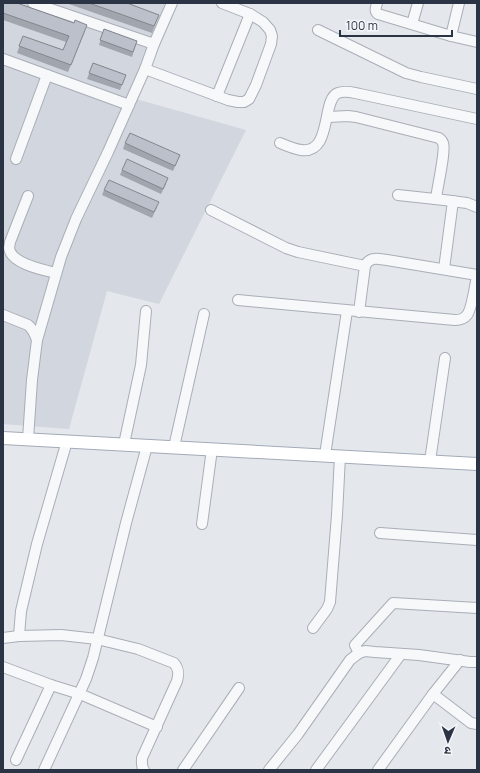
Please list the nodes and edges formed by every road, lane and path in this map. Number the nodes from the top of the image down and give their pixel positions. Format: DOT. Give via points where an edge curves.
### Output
graph roads {
  1 [pos="33,3"];
  2 [pos="172,3"];
  3 [pos="222,3"];
  4 [pos="377,3"];
  5 [pos="418,3"];
  6 [pos="459,3"];
  7 [pos="52,6"];
  8 [pos="250,14"];
  9 [pos="412,24"];
  10 [pos="318,30"];
  11 [pos="451,36"];
  12 [pos="477,42"];
  13 [pos="154,44"];
  14 [pos="3,59"];
  15 [pos="145,69"];
  16 [pos="47,75"];
  17 [pos="477,89"];
  18 [pos="217,96"];
  19 [pos="129,105"];
  20 [pos="328,117"];
  21 [pos="477,119"];
  22 [pos="280,143"];
  23 [pos="16,159"];
  24 [pos="398,195"];
  25 [pos="28,196"];
  26 [pos="436,199"];
  27 [pos="454,201"];
  28 [pos="477,207"];
  29 [pos="211,210"];
  30 [pos="365,266"];
  31 [pos="444,269"];
  32 [pos="56,273"];
  33 [pos="477,276"];
  34 [pos="238,300"];
  35 [pos="146,311"];
  36 [pos="347,311"];
  37 [pos="359,312"];
  38 [pos="204,314"];
  39 [pos="3,315"];
  40 [pos="37,340"];
  41 [pos="445,358"];
  42 [pos="3,438"];
  43 [pos="28,439"];
  44 [pos="67,441"];
  45 [pos="124,444"];
  46 [pos="147,446"];
  47 [pos="174,447"];
  48 [pos="212,449"];
  49 [pos="325,455"];
  50 [pos="340,456"];
  51 [pos="430,461"];
  52 [pos="477,464"];
  53 [pos="202,524"];
  54 [pos="380,533"];
  55 [pos="477,540"];
  56 [pos="477,608"];
  57 [pos="313,628"];
  58 [pos="19,636"];
  59 [pos="3,638"];
  60 [pos="98,639"];
  61 [pos="359,653"];
  62 [pos="400,654"];
  63 [pos="460,660"];
  64 [pos="476,662"];
  65 [pos="4,669"];
  66 [pos="51,685"];
  67 [pos="239,688"];
  68 [pos="80,694"];
  69 [pos="433,694"];
  70 [pos="477,724"];
  71 [pos="157,727"];
  72 [pos="16,760"];
  73 [pos="44,770"];
  74 [pos="144,770"];
  75 [pos="183,770"];
  76 [pos="269,770"];
  77 [pos="316,770"];
  78 [pos="378,770"];
  1 -- 7 [label="street"];
  2 -- 13 [label="street" via="162,16"];
  3 -- 8 [label="street"];
  4 -- 9 [label="street" via="375,9 378,14"];
  5 -- 9 [label="street"];
  6 -- 11 [label="street"];
  7 -- 13 [label="street"];
  8 -- 18 [label="street"];
  8 -- 18 [label="street" via="263,22 272,36 256,84 249,99 244,102"];
  9 -- 11 [label="street"];
  10 -- 17 [label="street" via="406,73"];
  11 -- 12 [label="street"];
  13 -- 15 [label="street"];
  14 -- 16 [label="street"];
  15 -- 18 [label="street"];
  15 -- 19 [label="street"];
  16 -- 19 [label="street"];
  16 -- 23 [label="street"];
  19 -- 32 [label="street" via="76,219"];
  20 -- 21 [label="street" via="331,101 341,92"];
  20 -- 22 [label="street" via="322,136 313,148 301,150"];
  20 -- 26 [label="street" via="356,116 443,141"];
  24 -- 26 [label="street"];
  25 -- 32 [label="street" via="10,242 11,254 35,268"];
  26 -- 27 [label="street"];
  27 -- 28 [label="street"];
  27 -- 31 [label="street"];
  29 -- 30 [label="street" via="286,248"];
  30 -- 31 [label="street" via="370,260 378,259"];
  30 -- 37 [label="street"];
  31 -- 33 [label="street"];
  32 -- 40 [label="street"];
  33 -- 37 [label="street" via="470,310 462,320"];
  34 -- 36 [label="street"];
  35 -- 45 [label="street" via="141,365"];
  36 -- 37 [label="street"];
  36 -- 49 [label="street"];
  38 -- 47 [label="street"];
  39 -- 40 [label="street" via="28,325"];
  40 -- 43 [label="street"];
  41 -- 51 [label="street"];
  42 -- 43 [label="main road"];
  43 -- 44 [label="main road"];
  44 -- 45 [label="main road"];
  44 -- 58 [label="street" via="37,544 21,611"];
  45 -- 46 [label="main road"];
  46 -- 47 [label="main road"];
  46 -- 60 [label="street"];
  47 -- 48 [label="main road"];
  48 -- 49 [label="main road"];
  48 -- 53 [label="street"];
  49 -- 50 [label="main road"];
  50 -- 51 [label="main road"];
  50 -- 57 [label="street" via="330,602"];
  51 -- 52 [label="main road"];
  54 -- 55 [label="street"];
  56 -- 61 [label="street" via="393,603 355,645"];
  58 -- 59 [label="street"];
  58 -- 60 [label="street" via="61,635"];
  60 -- 68 [label="street"];
  60 -- 71 [label="street" via="167,659 177,667 177,681"];
  61 -- 62 [label="street" via="365,651"];
  61 -- 76 [label="street" via="350,660 298,734"];
  62 -- 63 [label="street"];
  62 -- 77 [label="street"];
  63 -- 64 [label="street"];
  63 -- 69 [label="street"];
  65 -- 66 [label="street"];
  66 -- 68 [label="street"];
  66 -- 72 [label="street"];
  67 -- 75 [label="street"];
  68 -- 71 [label="street"];
  68 -- 73 [label="street"];
  69 -- 70 [label="street" via="471,723"];
  69 -- 78 [label="street"];
  71 -- 74 [label="street" via="142,758"];
}
